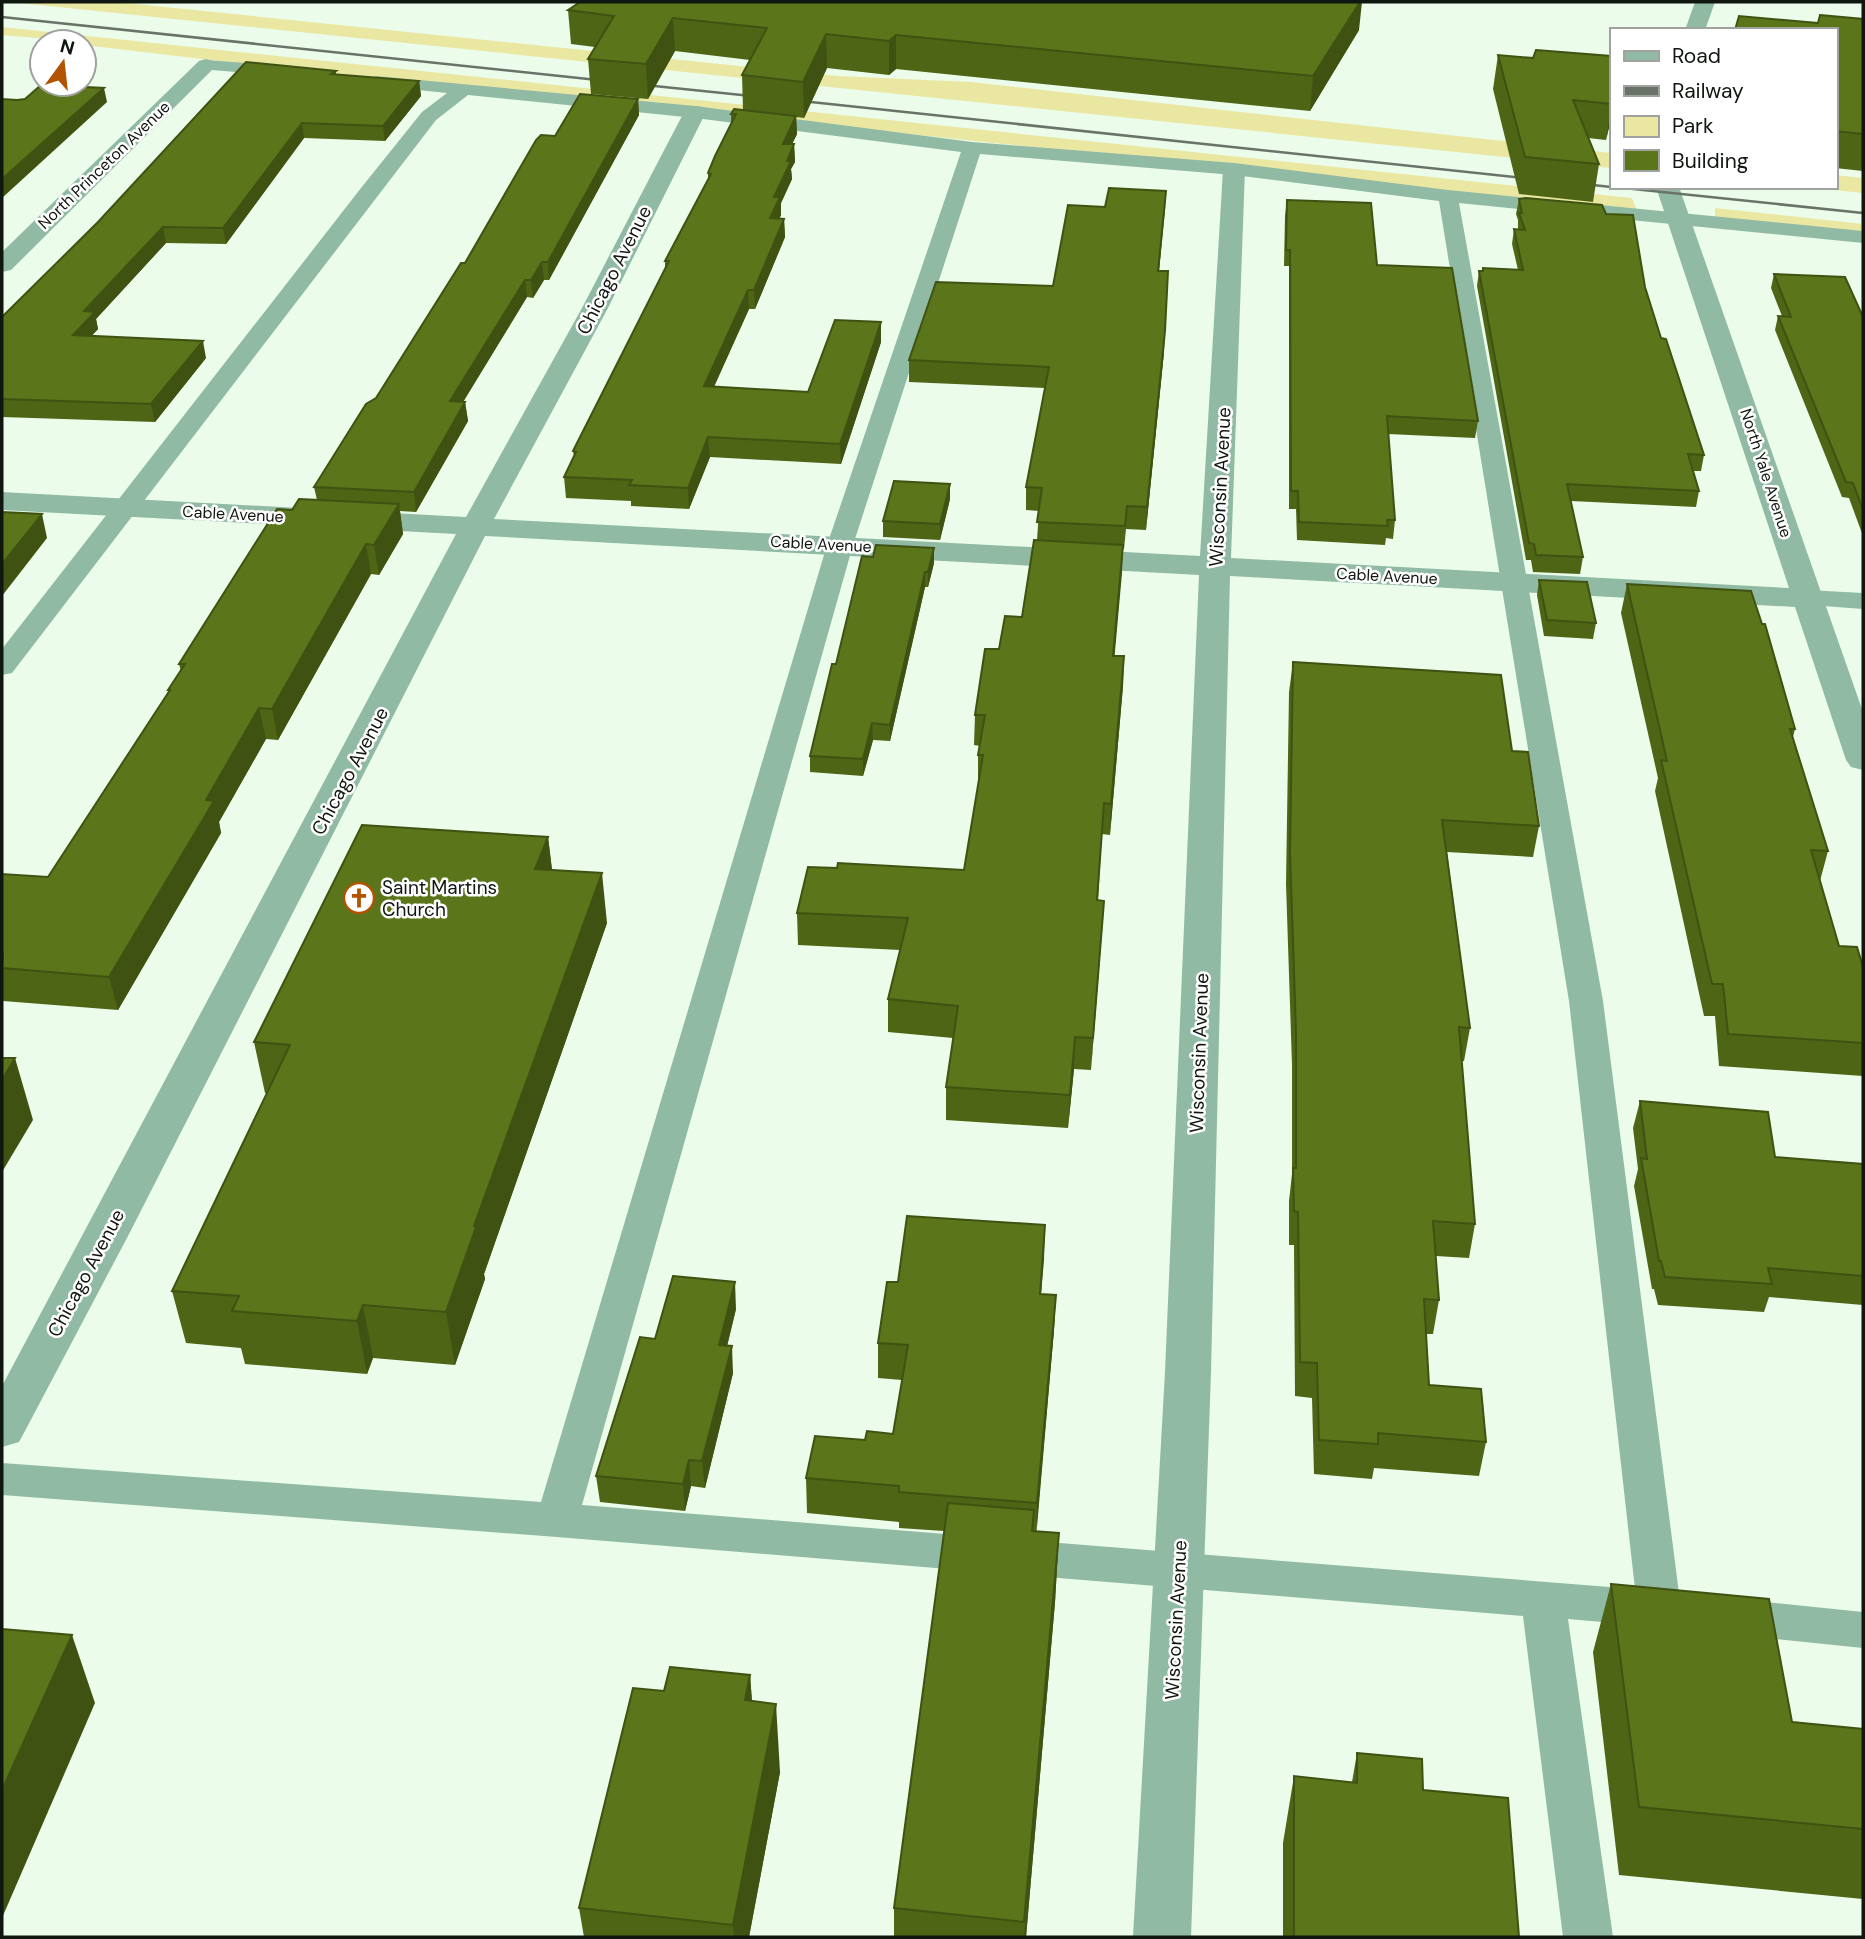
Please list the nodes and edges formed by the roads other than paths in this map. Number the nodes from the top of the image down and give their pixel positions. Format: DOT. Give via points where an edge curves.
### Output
graph roads {
  1 [pos="1705,2"];
  2 [pos="1696,28"];
  3 [pos="206,65"];
  4 [pos="301,72"];
  5 [pos="355,78"];
  6 [pos="462,91"];
  7 [pos="695,112"];
  8 [pos="972,148"];
  9 [pos="1234,169"];
  10 [pos="1668,189"];
  11 [pos="1448,196"];
  12 [pos="1676,218"];
  13 [pos="1863,237"];
  14 [pos="2,265"];
  15 [pos="2,501"];
  16 [pos="123,508"];
  17 [pos="475,527"];
  18 [pos="839,545"];
  19 [pos="1215,567"];
  20 [pos="1516,582"];
  21 [pos="1807,598"];
  22 [pos="1863,601"];
  23 [pos="2,667"];
  24 [pos="1863,760"];
  25 [pos="2,1429"];
  26 [pos="2,1479"];
  27 [pos="557,1520"];
  28 [pos="1178,1570"];
  29 [pos="1543,1600"];
  30 [pos="1659,1609"];
  31 [pos="1863,1630"];
  32 [pos="1162,1937"];
  33 [pos="1588,1937"];
  1 -- 2 [label="street"];
  3 -- 4 [label="lane"];
  3 -- 14 [label="street, North Princeton Avenue"];
  5 -- 6 [label="lane"];
  6 -- 7 [label="lane"];
  6 -- 16 [label="lane" via="429,116"];
  7 -- 8 [label="lane"];
  7 -- 17 [label="street, Chicago Avenue"];
  8 -- 9 [label="lane"];
  8 -- 18 [label="lane"];
  9 -- 11 [label="lane"];
  9 -- 19 [label="street, Wisconsin Avenue"];
  10 -- 12 [label="street, North Yale Avenue"];
  11 -- 12 [label="lane"];
  11 -- 20 [label="lane"];
  12 -- 13 [label="lane"];
  12 -- 21 [label="street, North Yale Avenue"];
  15 -- 16 [label="street, Cable Avenue"];
  16 -- 17 [label="street, Cable Avenue"];
  16 -- 23 [label="lane"];
  17 -- 18 [label="street, Cable Avenue"];
  17 -- 25 [label="street, Chicago Avenue"];
  18 -- 19 [label="street, Cable Avenue"];
  18 -- 27 [label="lane"];
  19 -- 20 [label="street, Cable Avenue"];
  19 -- 28 [label="street, Wisconsin Avenue"];
  20 -- 21 [label="street, Cable Avenue"];
  20 -- 30 [label="lane" via="1586,1001"];
  21 -- 22 [label="lane"];
  21 -- 24 [label="street, North Yale Avenue"];
  26 -- 27 [label="lane"];
  27 -- 28 [label="lane"];
  28 -- 29 [label="lane"];
  28 -- 32 [label="street, Wisconsin Avenue"];
  29 -- 30 [label="lane"];
  29 -- 33 [label="lane"];
  30 -- 31 [label="lane"];
}
